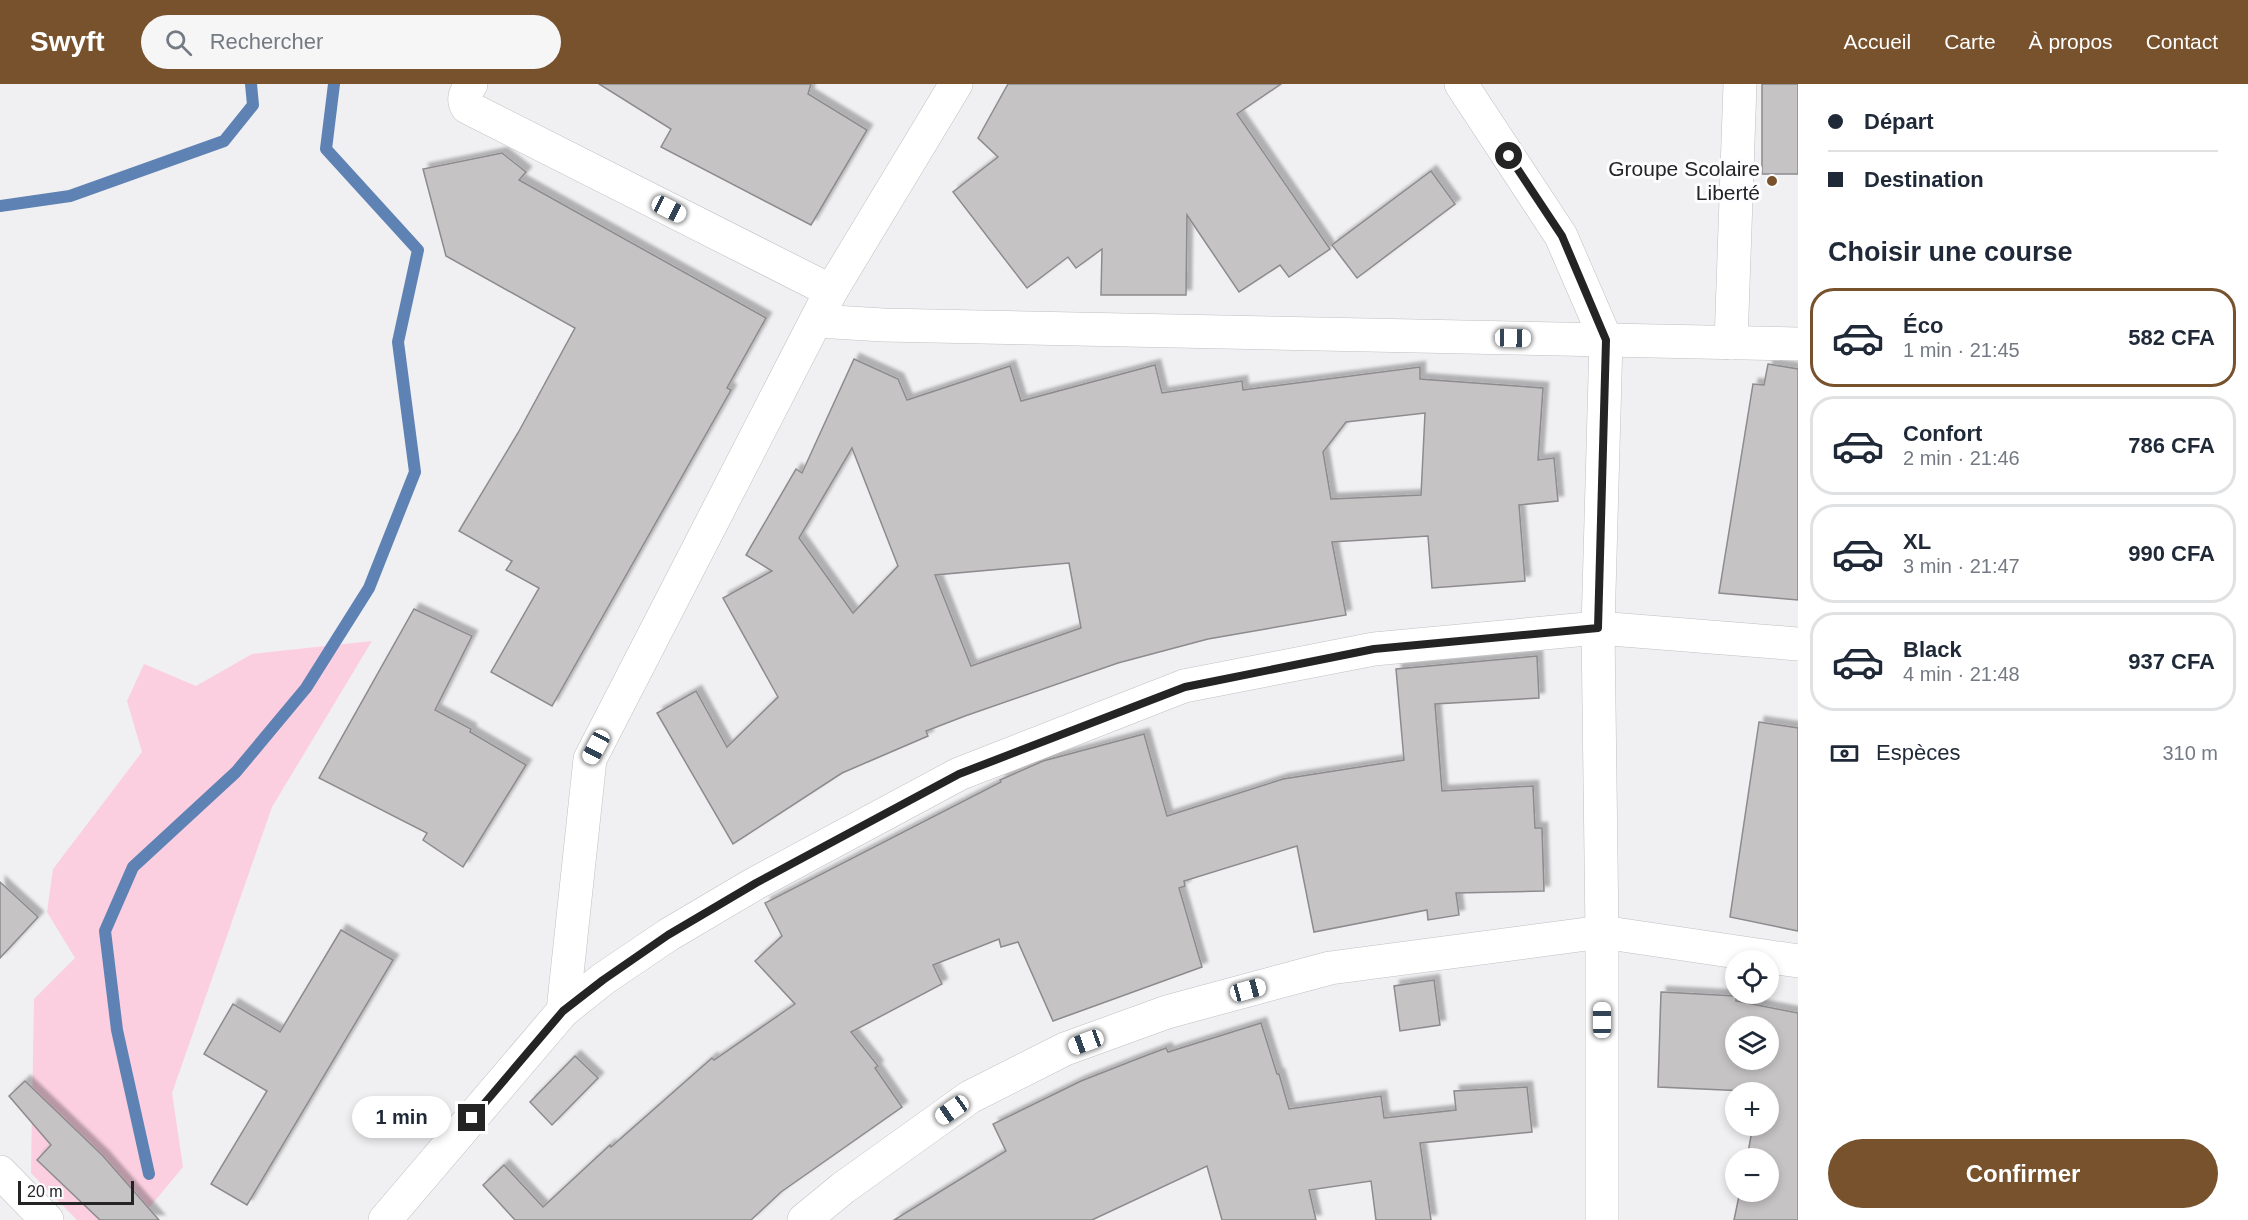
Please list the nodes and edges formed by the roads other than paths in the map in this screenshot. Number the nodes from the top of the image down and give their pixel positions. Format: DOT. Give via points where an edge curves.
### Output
graph roads {
  1 [pos="471,84"];
  2 [pos="956,84"];
  3 [pos="1461,84"];
  4 [pos="1740,84"];
  5 [pos="831,291"];
  6 [pos="817,321"];
  7 [pos="1606,340"];
  8 [pos="1731,344"];
  9 [pos="1798,344"];
  10 [pos="1598,628"];
  11 [pos="1798,644"];
  12 [pos="1602,932"];
  13 [pos="1798,961"];
  14 [pos="563,1011"];
  15 [pos="0,1172"];
  16 [pos="399,1215"];
  17 [pos="48,1220"];
  18 [pos="804,1220"];
  19 [pos="1602,1220"];
  1 -- 5 [label="main road" via="463,101 467,107"];
  2 -- 5 [label="main road"];
  3 -- 7 [label="main road" via="1562,236"];
  4 -- 8 [label="main road"];
  5 -- 6 [label="main road"];
  6 -- 7 [label="main road" via="883,326"];
  6 -- 14 [label="main road" via="590,759"];
  7 -- 8 [label="main road"];
  7 -- 10 [label="main road"];
  8 -- 9 [label="main road"];
  10 -- 11 [label="main road"];
  10 -- 12 [label="main road"];
  10 -- 14 [label="main road" via="1374,649 1185,687 959,774 668,935"];
  12 -- 13 [label="main road"];
  12 -- 18 [label="main road" via="1330,968 1167,1012 1065,1049 970,1097"];
  12 -- 19 [label="main road"];
  14 -- 16 [label="main road"];
  15 -- 17 [label="main road"];
}
